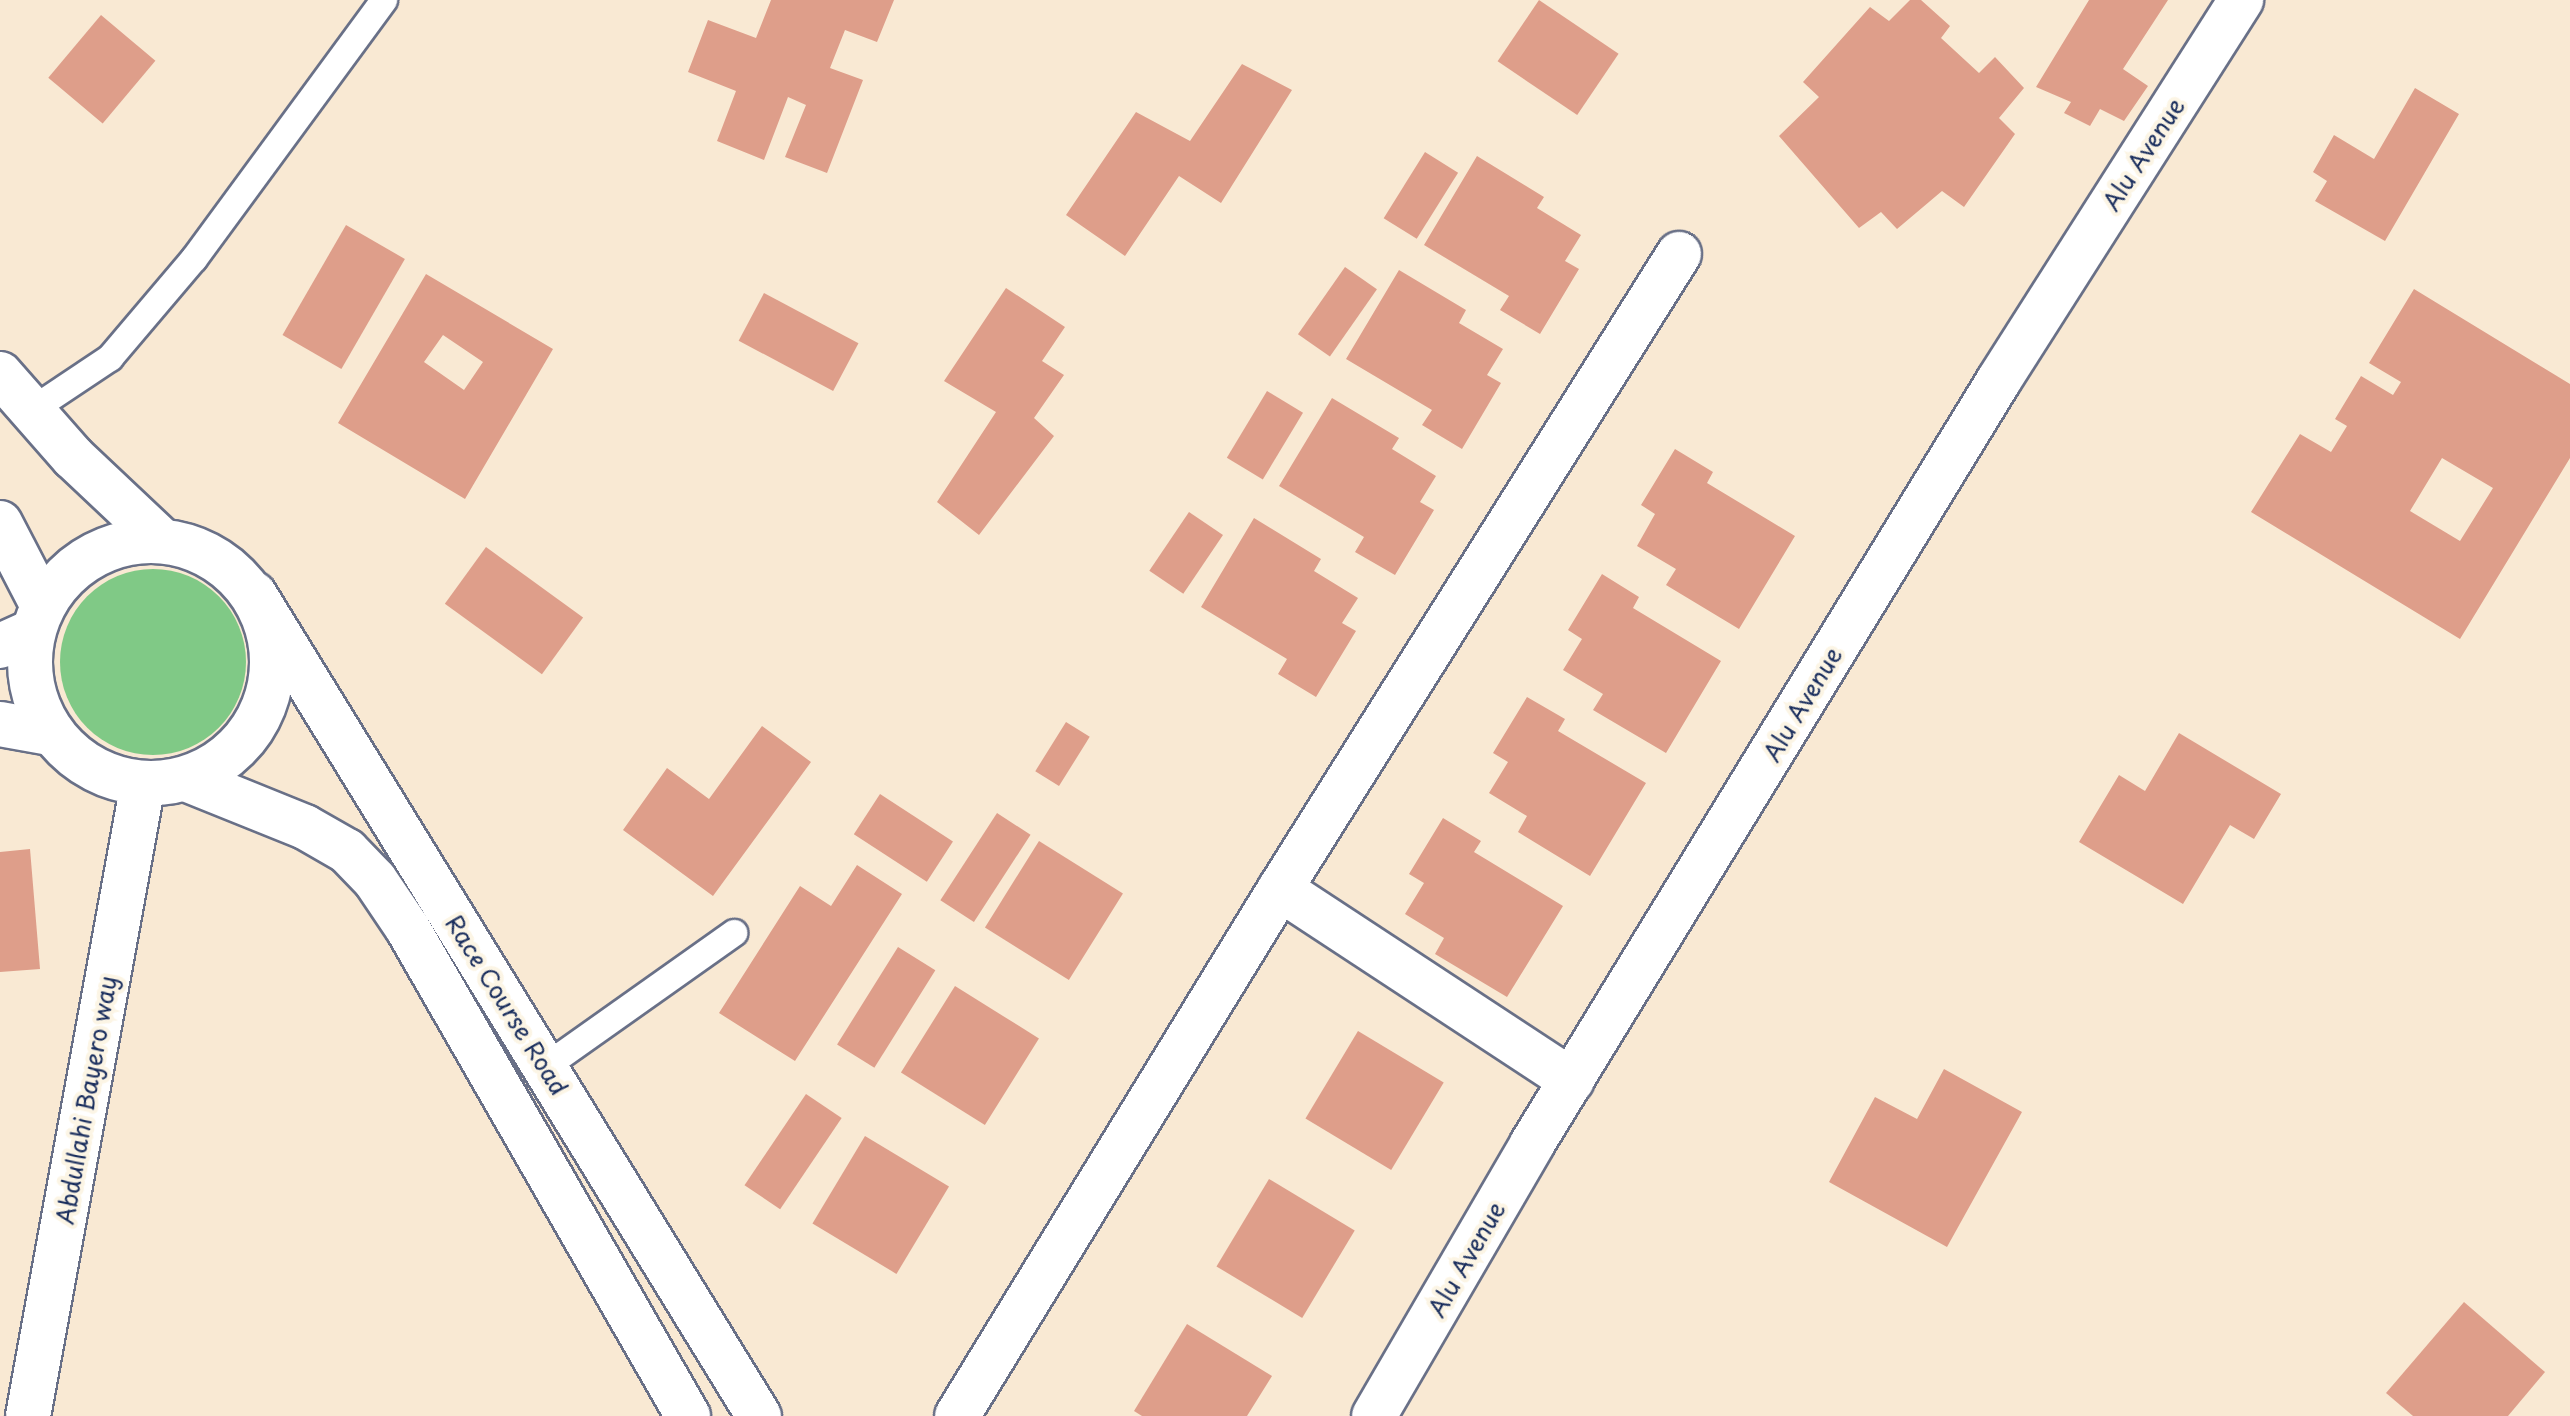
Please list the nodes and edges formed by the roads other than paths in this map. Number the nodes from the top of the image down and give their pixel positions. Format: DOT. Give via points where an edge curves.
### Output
graph roads {
  1 [pos="384,0"];
  2 [pos="2241,0"];
  3 [pos="1679,254"];
  4 [pos="0,374"];
  5 [pos="32,410"];
  6 [pos="0,523"];
  7 [pos="161,540"];
  8 [pos="254,594"];
  9 [pos="24,627"];
  10 [pos="0,724"];
  11 [pos="50,733"];
  12 [pos="164,781"];
  13 [pos="1280,889"];
  14 [pos="734,933"];
  15 [pos="545,1067"];
  16 [pos="1572,1081"];
  17 [pos="28,1416"];
  18 [pos="688,1416"];
  19 [pos="759,1416"];
  20 [pos="957,1416"];
  21 [pos="1374,1416"];
  1 -- 5 [label="lane" via="194,259 110,358"];
  2 -- 16 [label="street, Alu Avenue" via="1999,380"];
  3 -- 13 [label="street"];
  4 -- 5 [label="street"];
  5 -- 7 [label="street" via="73,457"];
  6 -- 9 [label="street"];
  7 -- 8 [label="street" via="197,548 229,567"];
  7 -- 9 [label="street" via="120,544 82,562"];
  8 -- 12 [label="street" via="271,636 272,682 256,724 226,758"];
  8 -- 15 [label="street, Race Course Road"];
  9 -- 11 [label="street" via="31,682"];
  10 -- 11 [label="street"];
  11 -- 12 [label="street" via="82,763"];
  12 -- 17 [label="street, Abdullahi Bayero way"];
  12 -- 18 [label="street, Race Course Road" via="305,827 347,851 375,880"];
  13 -- 16 [label="street"];
  13 -- 20 [label="street"];
  14 -- 15 [label="lane"];
  15 -- 19 [label="street, Race Course Road"];
  16 -- 21 [label="street, Alu Avenue"];
}
